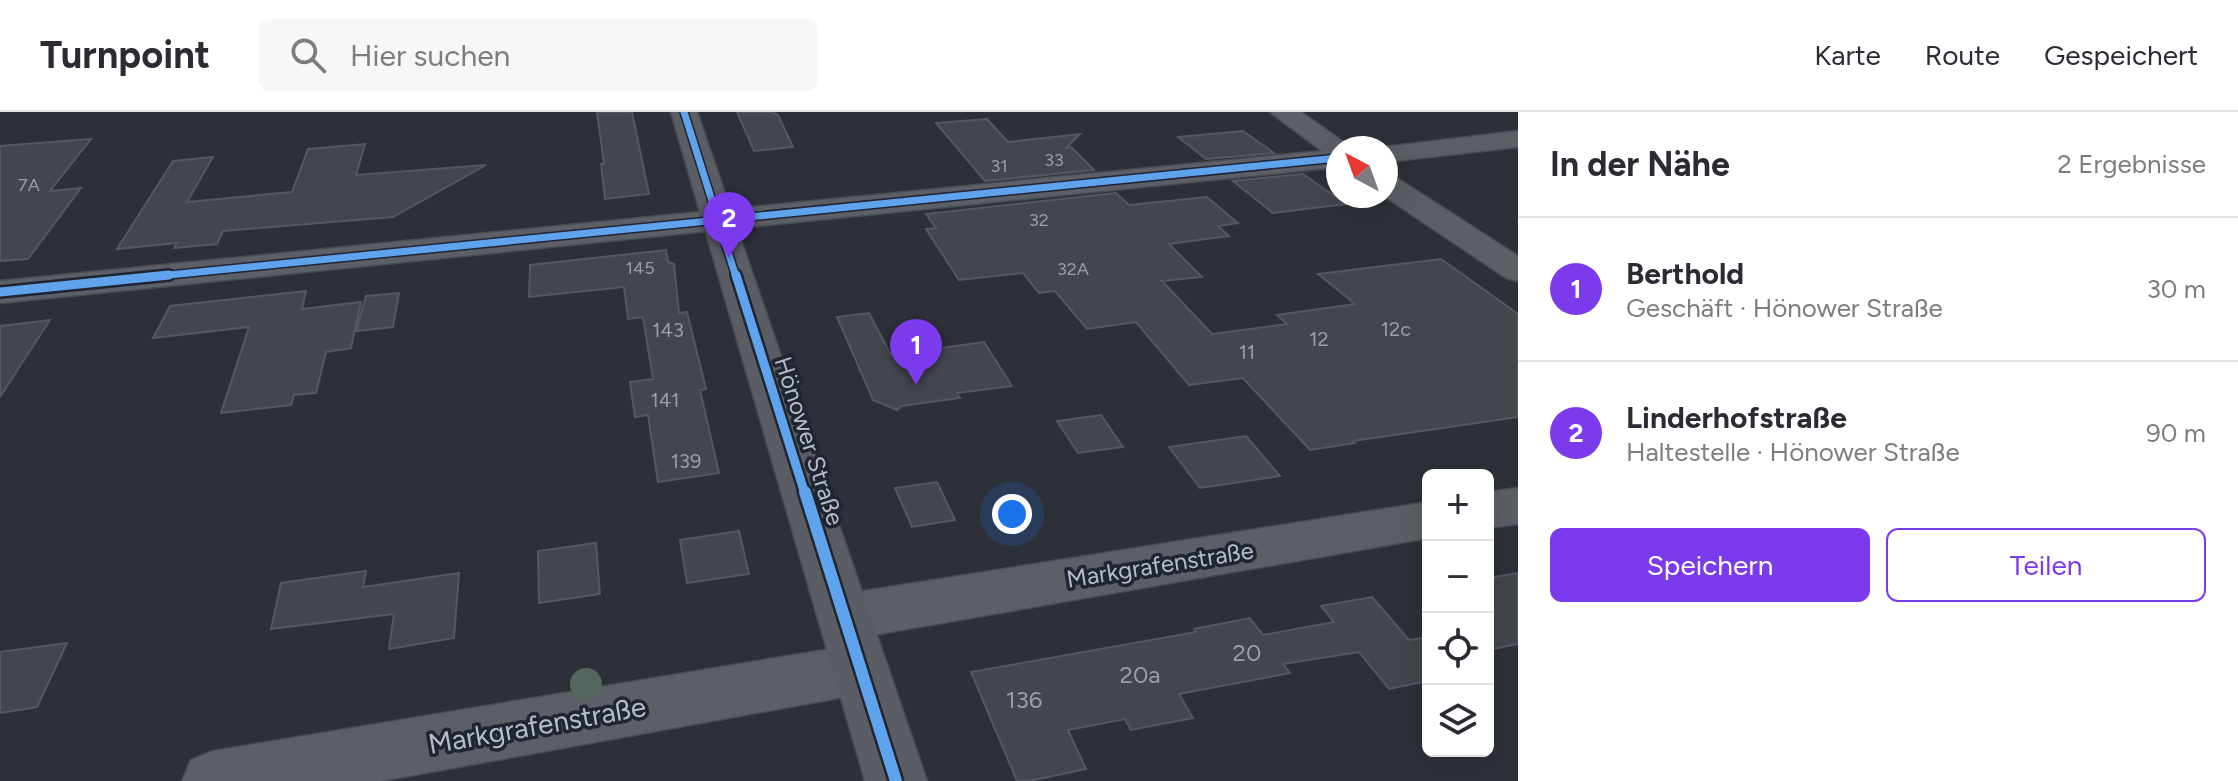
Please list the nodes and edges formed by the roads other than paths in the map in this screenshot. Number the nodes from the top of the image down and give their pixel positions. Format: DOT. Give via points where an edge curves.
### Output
graph roads {
  1 [pos="684,112"];
  2 [pos="1283,112"];
  3 [pos="1518,139"];
  4 [pos="1326,141"];
  5 [pos="1398,152"];
  6 [pos="1326,159"];
  7 [pos="1398,192"];
  8 [pos="717,220"];
  9 [pos="1518,271"];
  10 [pos="0,292"];
  11 [pos="1518,506"];
  12 [pos="1494,509"];
  13 [pos="1422,521"];
  14 [pos="853,643"];
  15 [pos="213,781"];
  16 [pos="896,781"];
  1 -- 8 [label="main road, Hönower Straße"];
  2 -- 4 [label="street"];
  3 -- 5 [label="street"];
  6 -- 8 [label="street"];
  7 -- 9 [label="street"];
  8 -- 10 [label="street"];
  8 -- 14 [label="main road, Hönower Straße"];
  11 -- 12 [label="street"];
  13 -- 14 [label="street, Markgrafenstraße"];
  14 -- 15 [label="street, Markgrafenstraße"];
  14 -- 16 [label="main road, Hönower Straße"];
}
